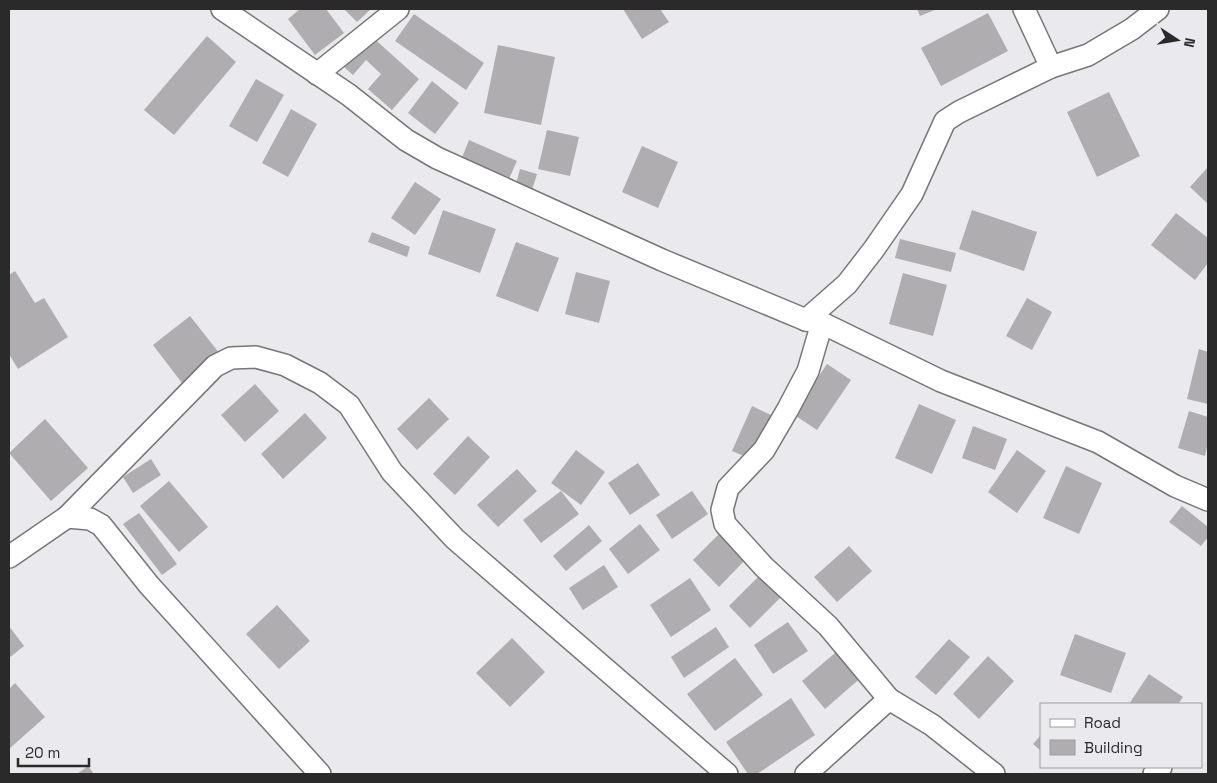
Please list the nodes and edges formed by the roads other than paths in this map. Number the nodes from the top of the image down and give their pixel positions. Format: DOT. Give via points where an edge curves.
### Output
graph roads {
  1 [pos="222,9"];
  2 [pos="398,9"];
  3 [pos="1024,9"];
  4 [pos="1158,9"];
  5 [pos="1051,67"];
  6 [pos="317,74"];
  7 [pos="814,321"];
  8 [pos="1208,500"];
  9 [pos="67,517"];
  10 [pos="9,557"];
  11 [pos="889,699"];
  12 [pos="320,774"];
  13 [pos="727,774"];
  14 [pos="806,774"];
  15 [pos="994,774"];
  1 -- 6 [label="street"];
  2 -- 6 [label="street"];
  3 -- 5 [label="street"];
  4 -- 5 [label="street" via="1088,56"];
  5 -- 7 [label="street" via="945,121 923,174 907,202 847,284"];
  6 -- 7 [label="street" via="406,140 437,158 653,256"];
  7 -- 8 [label="street" via="941,381 1098,442 1175,486"];
  7 -- 11 [label="street" via="808,371 764,450 728,488 722,510 725,524 764,567 828,626"];
  9 -- 10 [label="street"];
  9 -- 12 [label="street" via="90,519 101,525 149,585"];
  9 -- 13 [label="street" via="215,366 231,358 256,357 285,365 349,405 392,472 455,539"];
  11 -- 14 [label="street"];
  11 -- 15 [label="street" via="932,725"];
}
